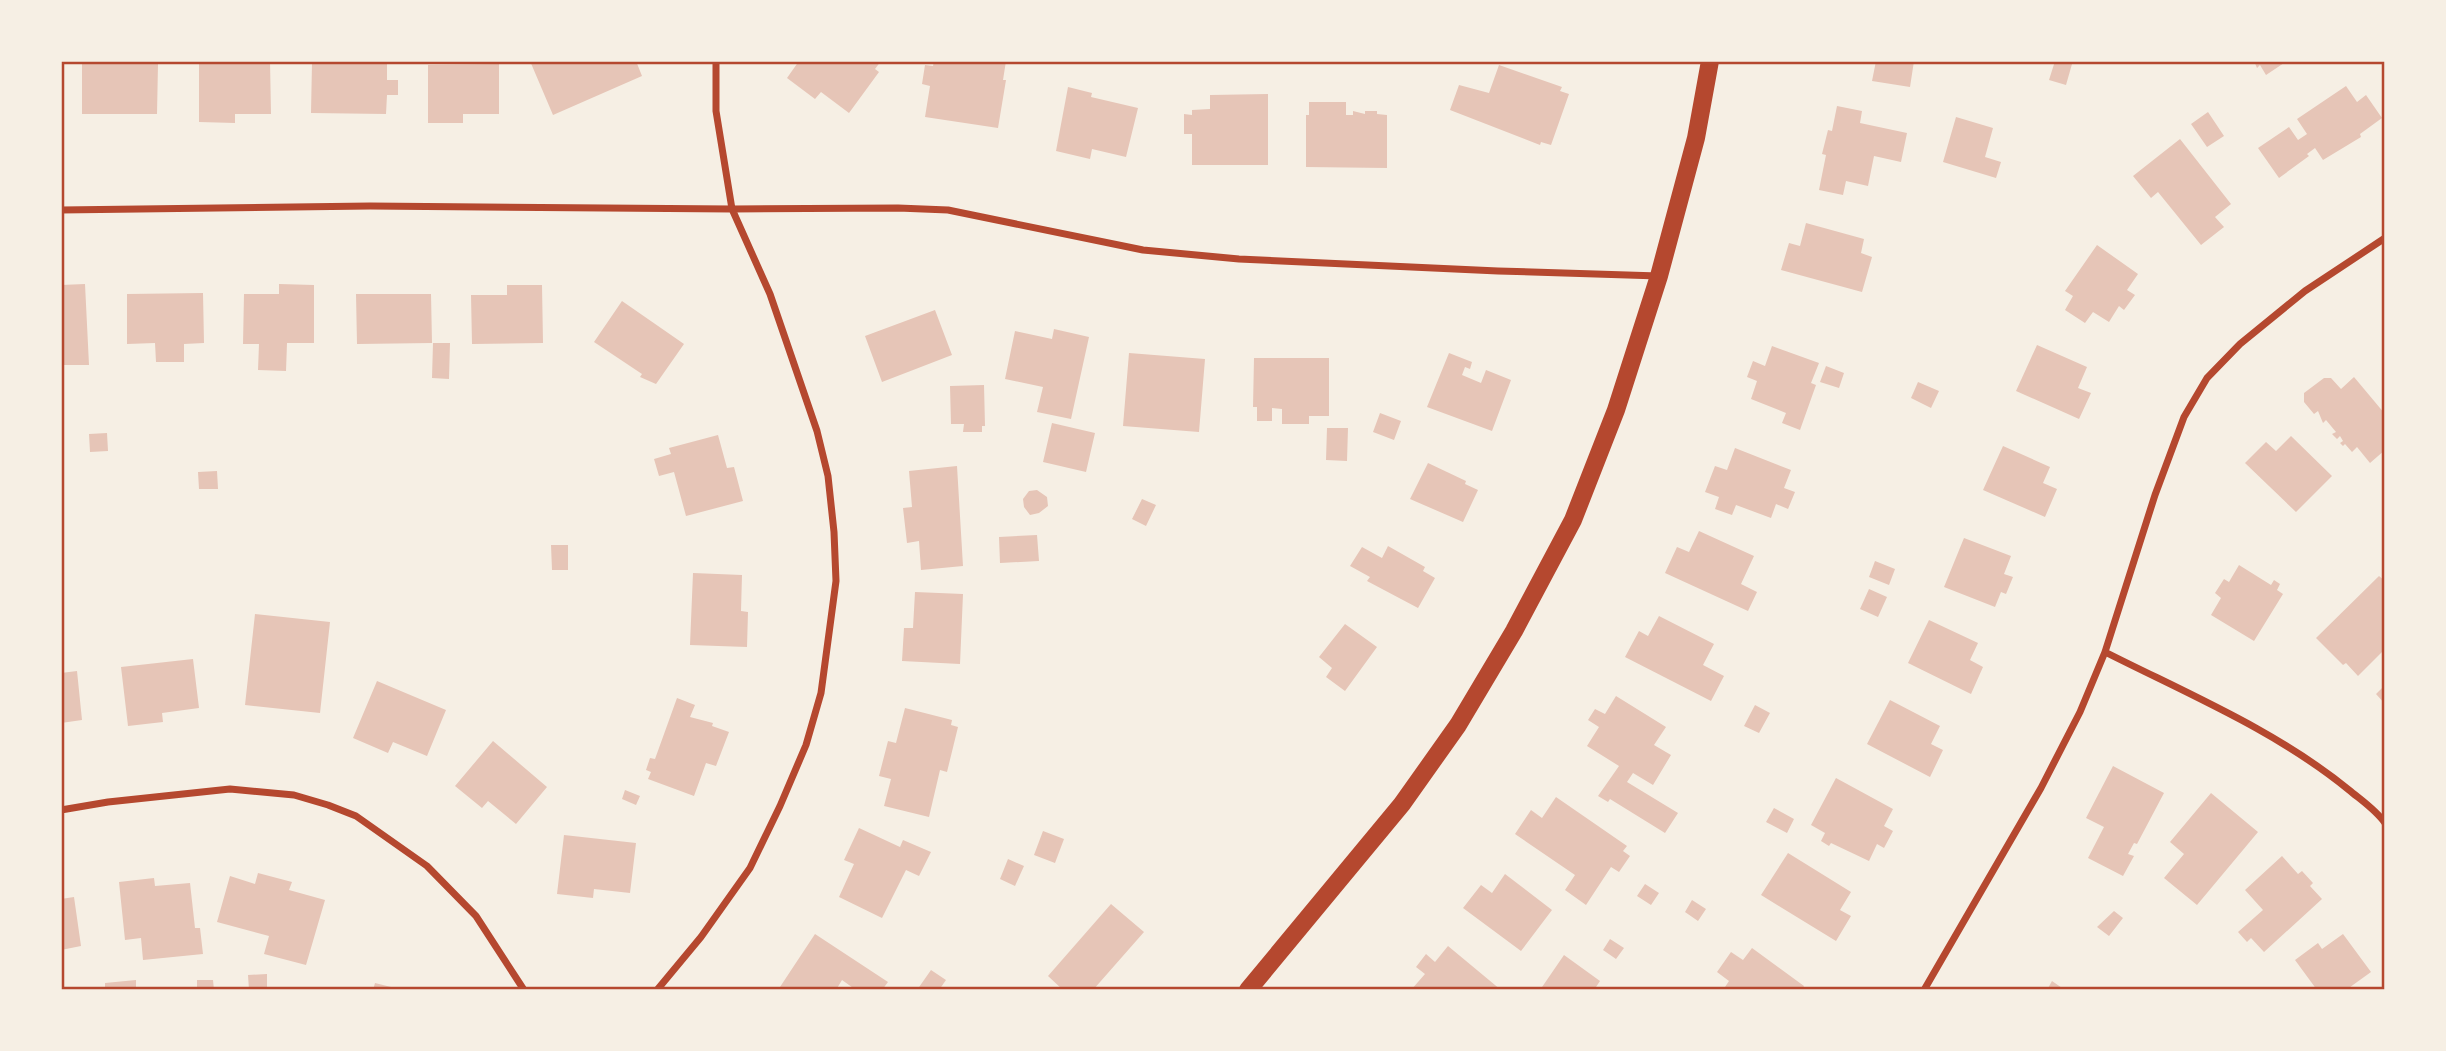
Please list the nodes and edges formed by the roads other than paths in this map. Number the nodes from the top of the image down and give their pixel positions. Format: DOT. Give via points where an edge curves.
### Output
graph roads {
  1 [pos="716,61"];
  2 [pos="1710,61"];
  3 [pos="732,209"];
  4 [pos="61,210"];
  5 [pos="2385,238"];
  6 [pos="1659,276"];
  7 [pos="2105,652"];
  8 [pos="61,810"];
  9 [pos="2385,823"];
  10 [pos="524,990"];
  11 [pos="657,990"];
  12 [pos="1248,990"];
  13 [pos="1924,990"];
  1 -- 3 [label="street" via="716,111"];
  2 -- 6 [label="main road" via="1696,138"];
  3 -- 4 [label="street" via="370,206"];
  3 -- 6 [label="street" via="948,210 1156,251 1266,260"];
  3 -- 11 [label="street" via="770,294 817,431 828,476 836,581 821,693 806,745 780,806 751,868"];
  5 -- 7 [label="street" via="2305,291 2240,344 2207,379 2174,443"];
  6 -- 12 [label="main road" via="1616,410 1573,520 1514,631 1458,725 1402,804"];
  7 -- 9 [label="street" via="2303,756"];
  7 -- 13 [label="street" via="2041,788"];
  8 -- 10 [label="street" via="230,789 294,795 338,808 427,866 476,916"];
}
